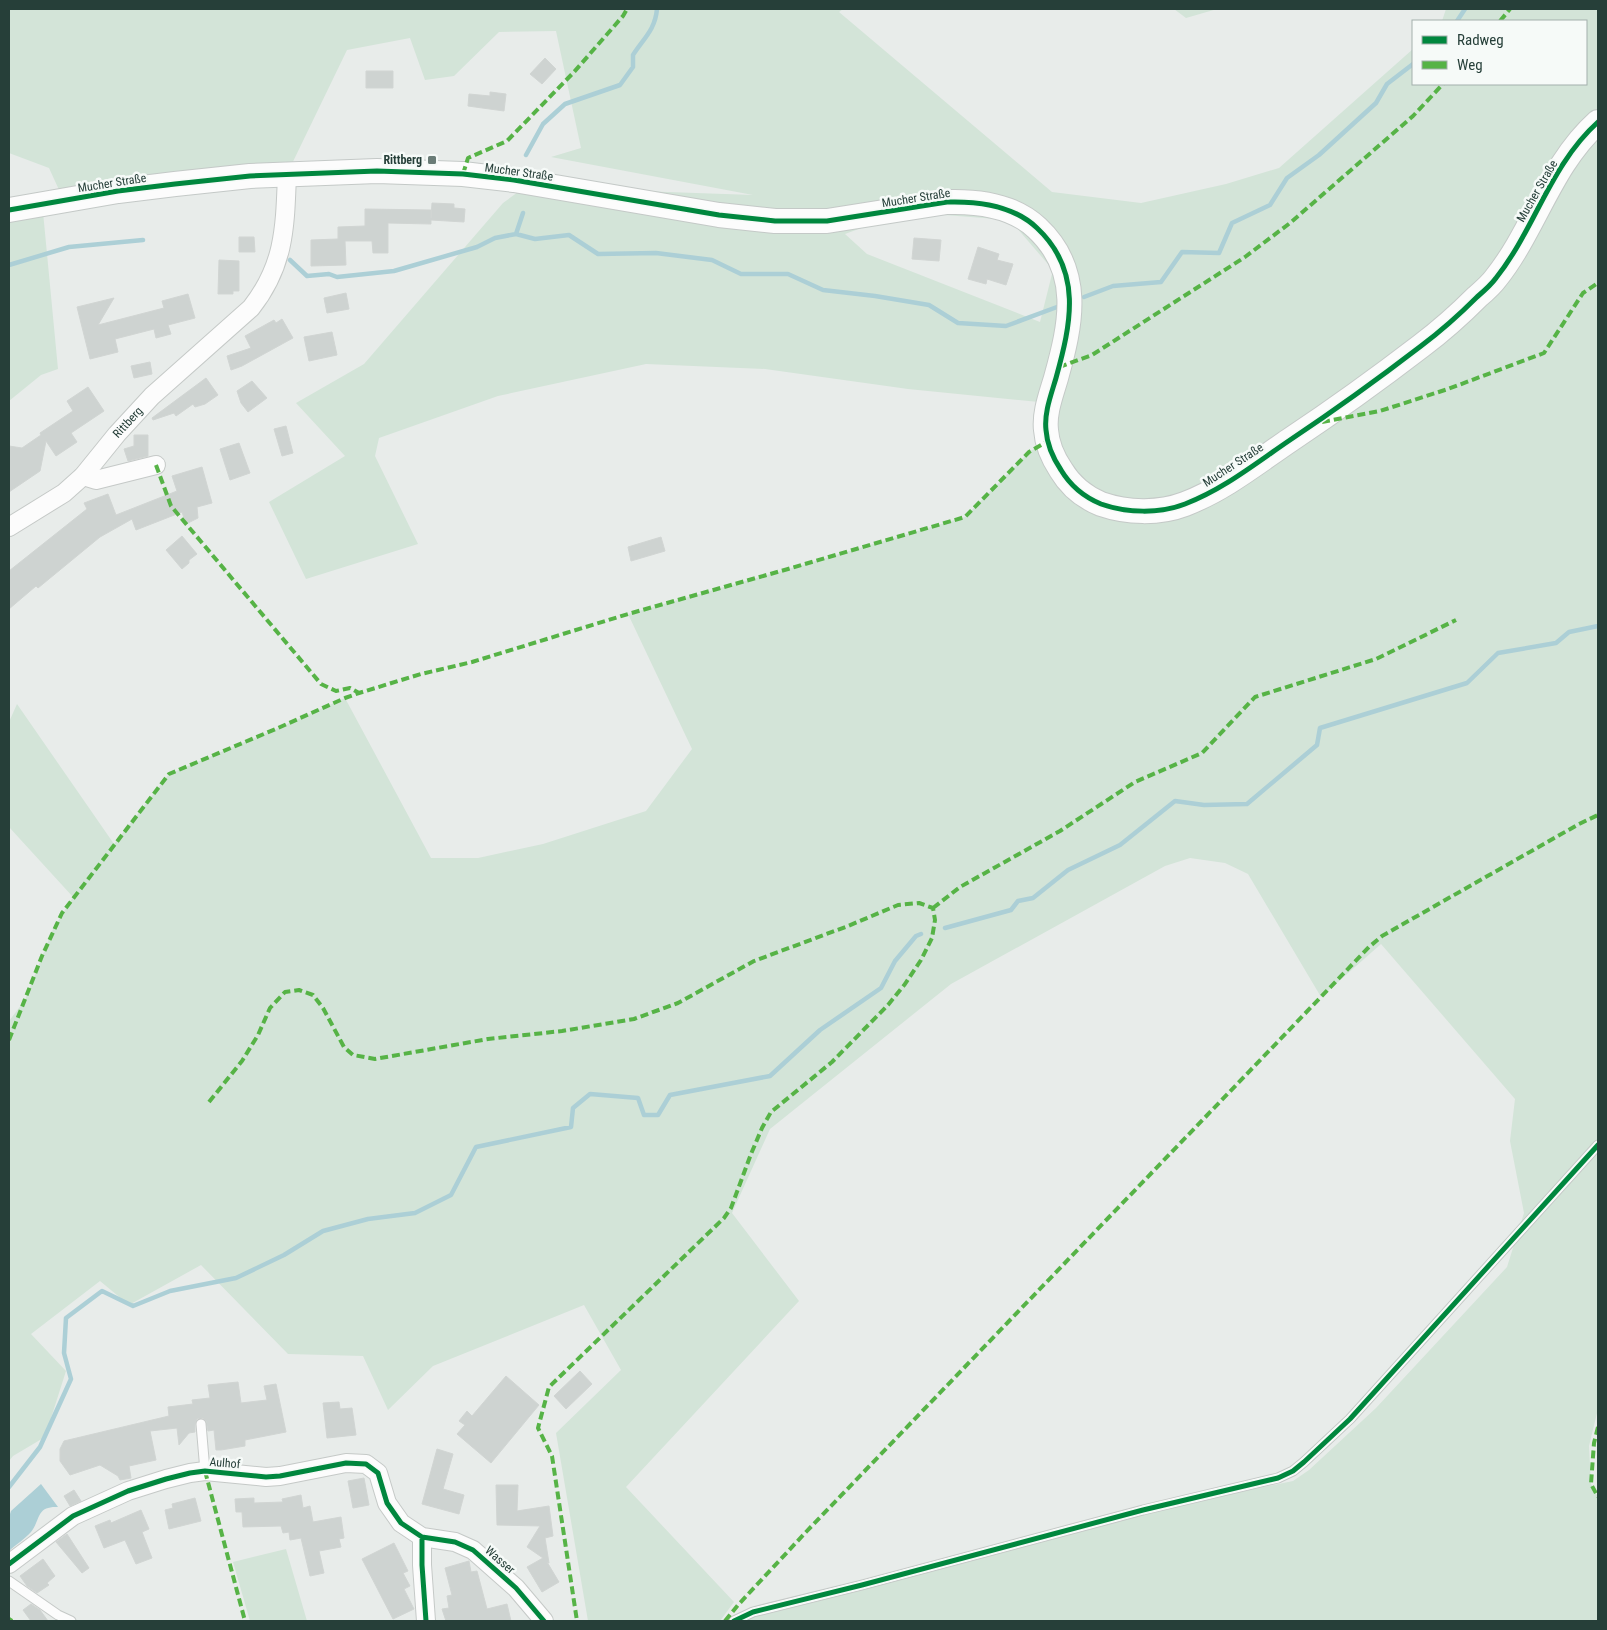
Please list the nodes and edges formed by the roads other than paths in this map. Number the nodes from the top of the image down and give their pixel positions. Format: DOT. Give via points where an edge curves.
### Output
graph roads {
  1 [pos="1598,122"];
  2 [pos="287,174"];
  3 [pos="9,210"];
  4 [pos="156,465"];
  5 [pos="83,476"];
  6 [pos="9,528"];
  7 [pos="1598,1145"];
  8 [pos="201,1424"];
  9 [pos="205,1471"];
  10 [pos="422,1537"];
  11 [pos="9,1564"];
  12 [pos="9,1581"];
  13 [pos="71,1621"];
  14 [pos="426,1621"];
  15 [pos="544,1621"];
  16 [pos="734,1621"];
  1 -- 2 [label="main road, Mucher Straße" via="1552,179 1513,254 1495,280 1450,323 1338,407 1216,490 1183,505 1153,510 1125,510 1093,500 1074,487 1052,455 1046,420 1069,327 1070,297 1064,267 1046,237 1033,224 998,207 964,201 948,202 827,221 775,221 463,174 377,171"];
  2 -- 3 [label="main road, Mucher Straße" via="118,191"];
  2 -- 5 [label="street, Rittberg" via="283,235 272,277 262,293 250,308 152,396"];
  4 -- 5 [label="street" via="96,480"];
  5 -- 6 [label="street, Rittberg" via="64,493"];
  7 -- 16 [label="lane" via="1350,1419 1293,1471 1278,1478 753,1612"];
  8 -- 9 [label="lane"];
  9 -- 10 [label="street, Aulhof" via="266,1477 346,1463 366,1464 378,1473 387,1502 401,1523"];
  9 -- 11 [label="street, Aulhof" via="128,1491 73,1516"];
  10 -- 14 [label="street"];
  10 -- 15 [label="street, Wasser" via="455,1542 473,1550 516,1588"];
  12 -- 13 [label="lane"];
}
